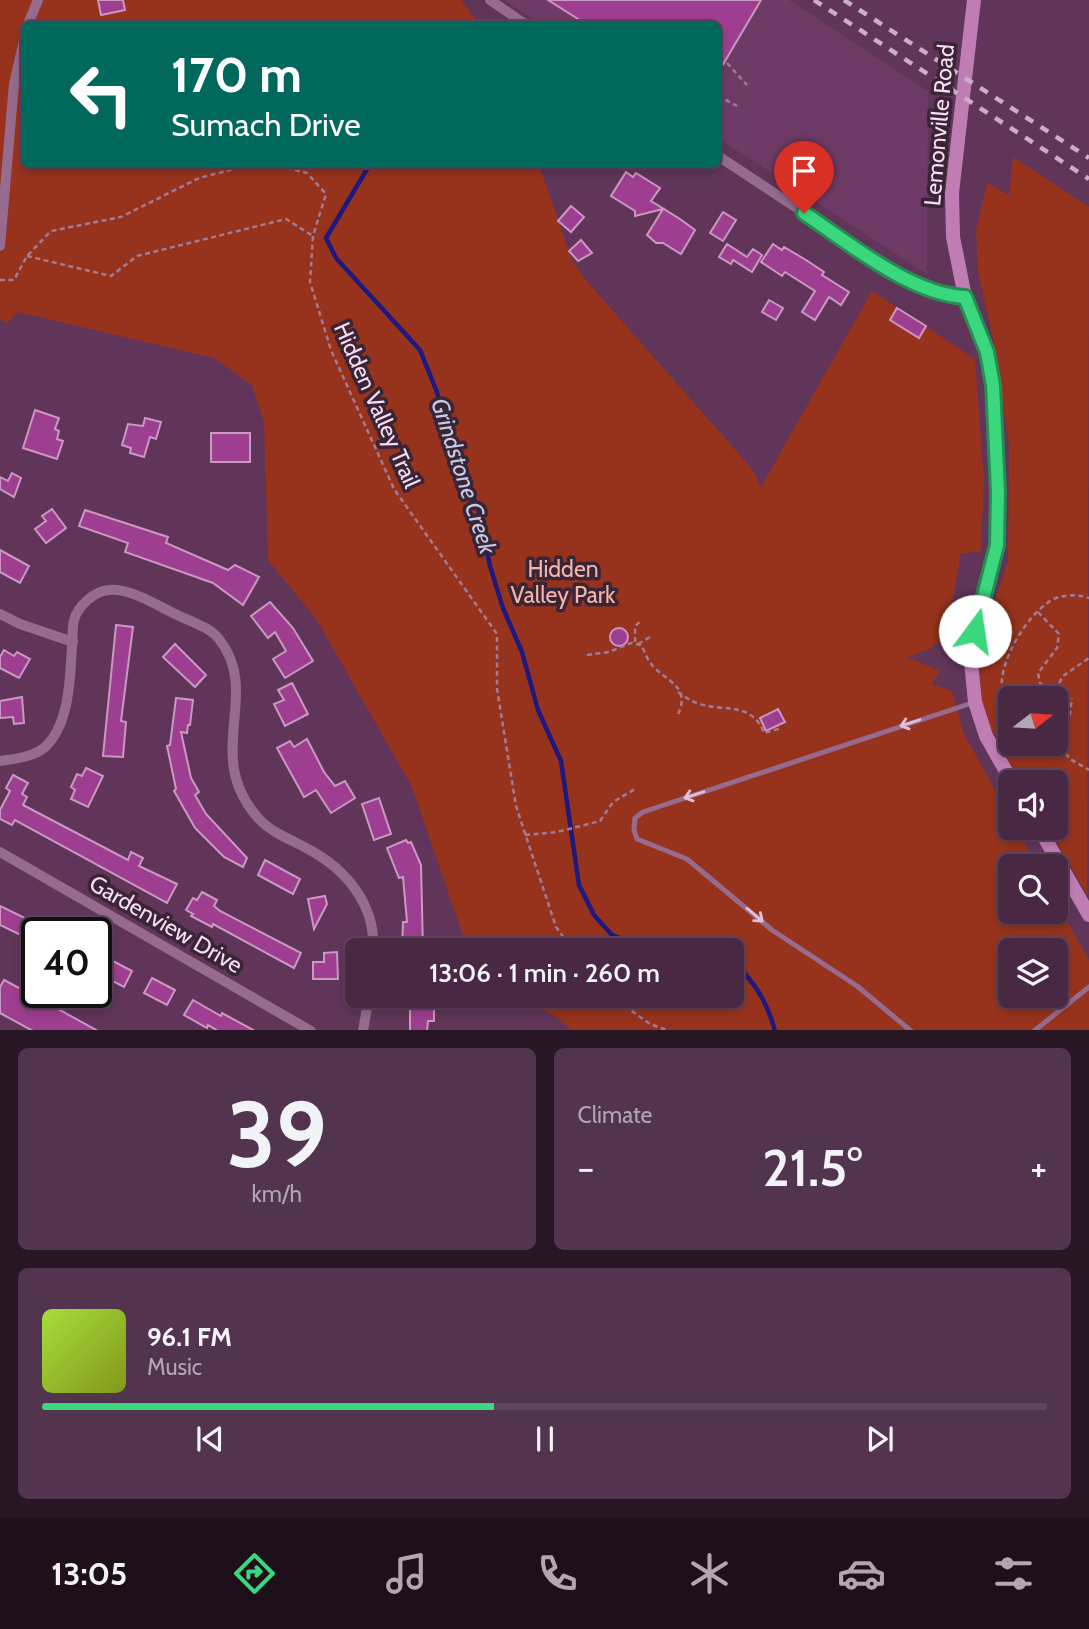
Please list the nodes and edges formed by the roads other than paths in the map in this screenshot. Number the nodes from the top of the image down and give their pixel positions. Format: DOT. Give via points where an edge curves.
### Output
graph roads {
  1 [pos="38,0"];
  2 [pos="490,0"];
  3 [pos="974,0"];
  4 [pos="29,21"];
  5 [pos="521,21"];
  6 [pos="21,53"];
  7 [pos="721,158"];
  8 [pos="0,246"];
  9 [pos="965,297"];
  10 [pos="0,614"];
  11 [pos="73,642"];
  12 [pos="975,702"];
  13 [pos="0,761"];
  14 [pos="1005,770"];
  15 [pos="1046,840"];
  16 [pos="0,852"];
  17 [pos="1088,912"];
  18 [pos="371,938"];
  19 [pos="1089,987"];
  20 [pos="367,1008"];
  21 [pos="309,1030"];
  22 [pos="363,1030"];
  23 [pos="910,1030"];
  24 [pos="1035,1030"];
  1 -- 4 [label="street"];
  2 -- 5 [label="street"];
  3 -- 9 [label="street, Lemonville Road" via="952,193"];
  6 -- 8 [label="street" via="14,83"];
  7 -- 9 [label="street" via="911,283"];
  9 -- 12 [label="street, Lemonville Road" via="987,352 993,385 998,492 997,545 970,652"];
  10 -- 11 [label="street"];
  11 -- 13 [label="street" via="61,722 45,748"];
  11 -- 18 [label="street" via="74,619 87,599 108,590 153,603 218,637 238,682 231,758 245,801 278,834 311,850 352,882 362,897"];
  12 -- 14 [label="street, Lemonville Road" via="986,736"];
  12 -- 23 [label="lane, one-way" via="635,818 637,839 687,859 772,930 857,986"];
  15 -- 17 [label="street"];
  16 -- 21 [label="street, Gardenview Drive"];
  19 -- 24 [label="lane"];
  20 -- 22 [label="street"];
}
